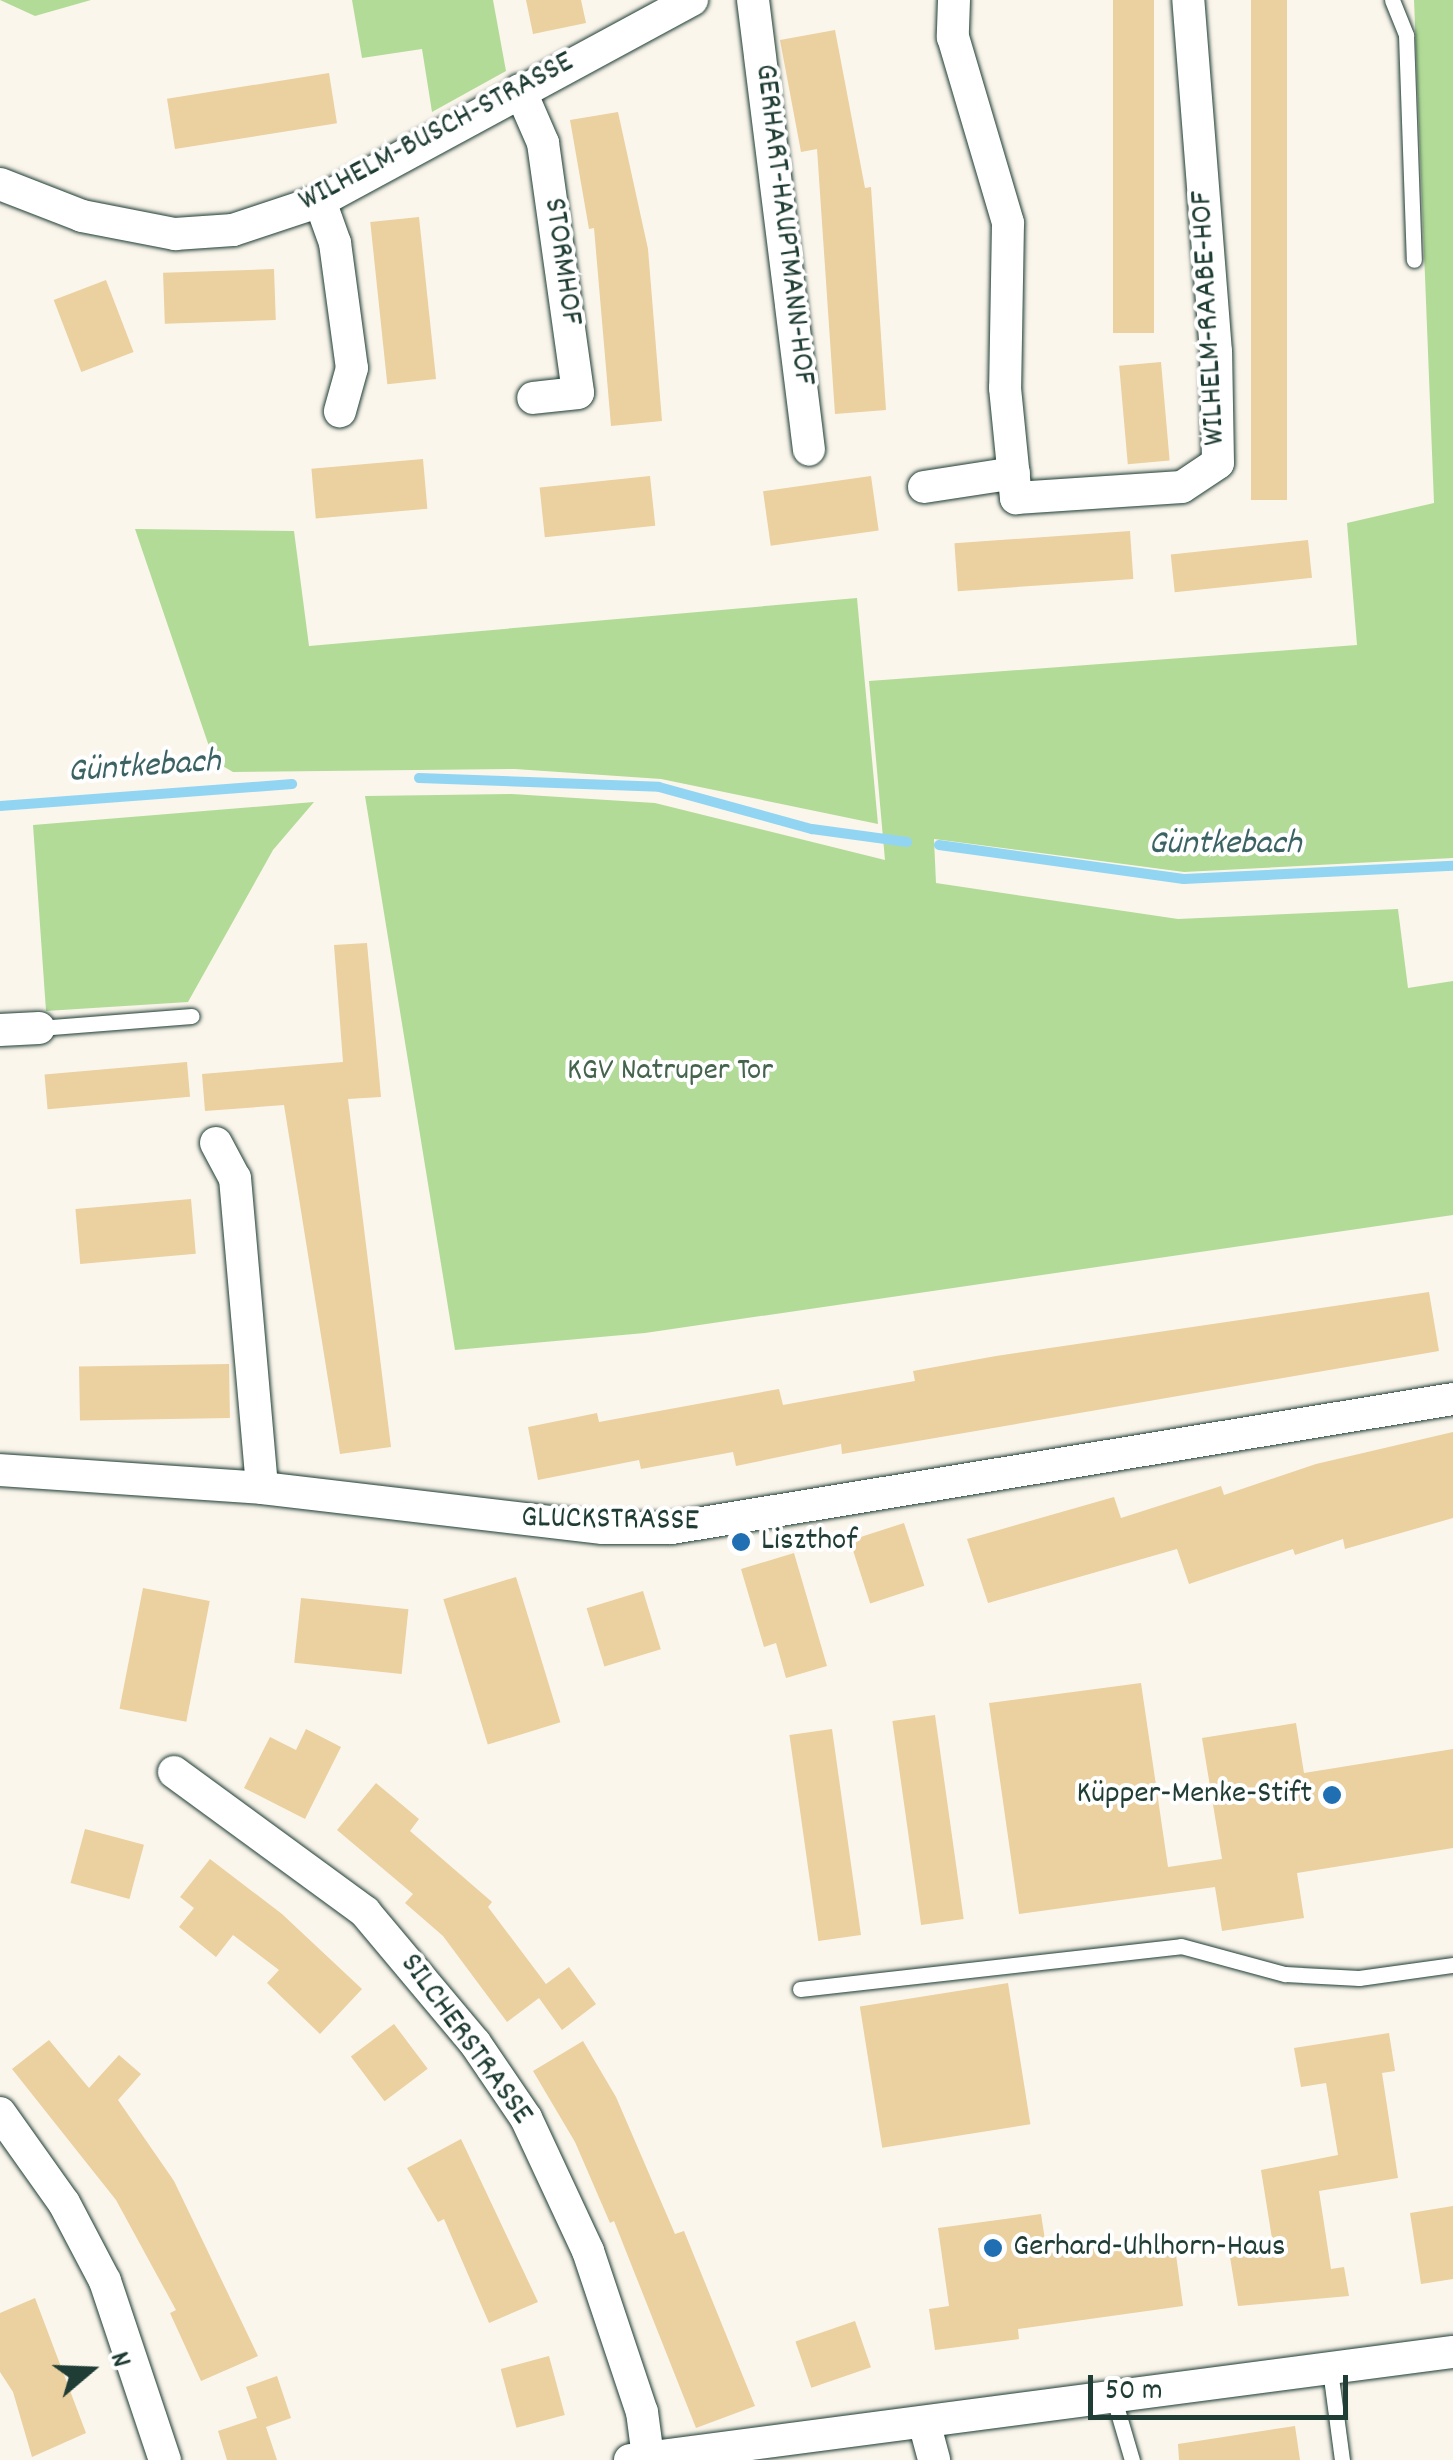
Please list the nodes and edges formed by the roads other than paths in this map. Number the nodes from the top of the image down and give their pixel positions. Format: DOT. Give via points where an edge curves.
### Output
graph roads {
  1 [pos="692,0"];
  2 [pos="753,0"];
  3 [pos="954,0"];
  4 [pos="1188,0"];
  5 [pos="1392,0"];
  6 [pos="520,90"];
  7 [pos="0,184"];
  8 [pos="320,201"];
  9 [pos="1414,260"];
  10 [pos="533,398"];
  11 [pos="340,411"];
  12 [pos="809,450"];
  13 [pos="1014,474"];
  14 [pos="924,487"];
  15 [pos="192,1016"];
  16 [pos="39,1028"];
  17 [pos="0,1030"];
  18 [pos="216,1143"];
  19 [pos="1453,1399"];
  20 [pos="0,1470"];
  21 [pos="262,1488"];
  22 [pos="174,1772"];
  23 [pos="1453,1965"];
  24 [pos="800,1989"];
  25 [pos="0,2113"];
  26 [pos="1453,2352"];
  27 [pos="1330,2370"];
  28 [pos="1114,2399"];
  29 [pos="924,2422"];
  30 [pos="712,2455"];
  31 [pos="638,2458"];
  32 [pos="165,2460"];
  33 [pos="934,2460"];
  34 [pos="1132,2460"];
  35 [pos="1342,2460"];
  1 -- 6 [label="street, WILHELM-BUSCH-STRASSE"];
  2 -- 12 [label="street, GERHART-HAUPTMANN-HOF"];
  3 -- 13 [label="street" via="953,37 1008,223 1006,388"];
  4 -- 13 [label="street, WILHELM-RAABE-HOF" via="1216,352 1218,463 1182,486 1016,498"];
  5 -- 9 [label="lane" via="1406,36"];
  6 -- 8 [label="street, WILHELM-BUSCH-STRASSE"];
  6 -- 10 [label="street, STORMHOF" via="543,143 578,392"];
  7 -- 8 [label="street, WILHELM-BUSCH-STRASSE" via="82,216 175,234 233,230"];
  8 -- 11 [label="street" via="335,243 352,368"];
  13 -- 14 [label="street"];
  15 -- 16 [label="lane"];
  16 -- 17 [label="street"];
  18 -- 21 [label="street" via="235,1178"];
  19 -- 21 [label="street, GLUCKSTRASSE" via="672,1528 512,1520"];
  20 -- 21 [label="street, GLUCKSTRASSE"];
  22 -- 31 [label="street, SILCHERSTRASSE" via="365,1912 475,2042 526,2118 588,2251 642,2412"];
  23 -- 24 [label="lane" via="1359,1978 1286,1974 1181,1946"];
  25 -- 32 [label="street" via="64,2204 104,2281"];
  26 -- 27 [label="street"];
  27 -- 28 [label="street"];
  27 -- 35 [label="lane"];
  28 -- 29 [label="street"];
  28 -- 34 [label="lane"];
  29 -- 30 [label="street"];
  29 -- 33 [label="street"];
  30 -- 31 [label="street"];
}
